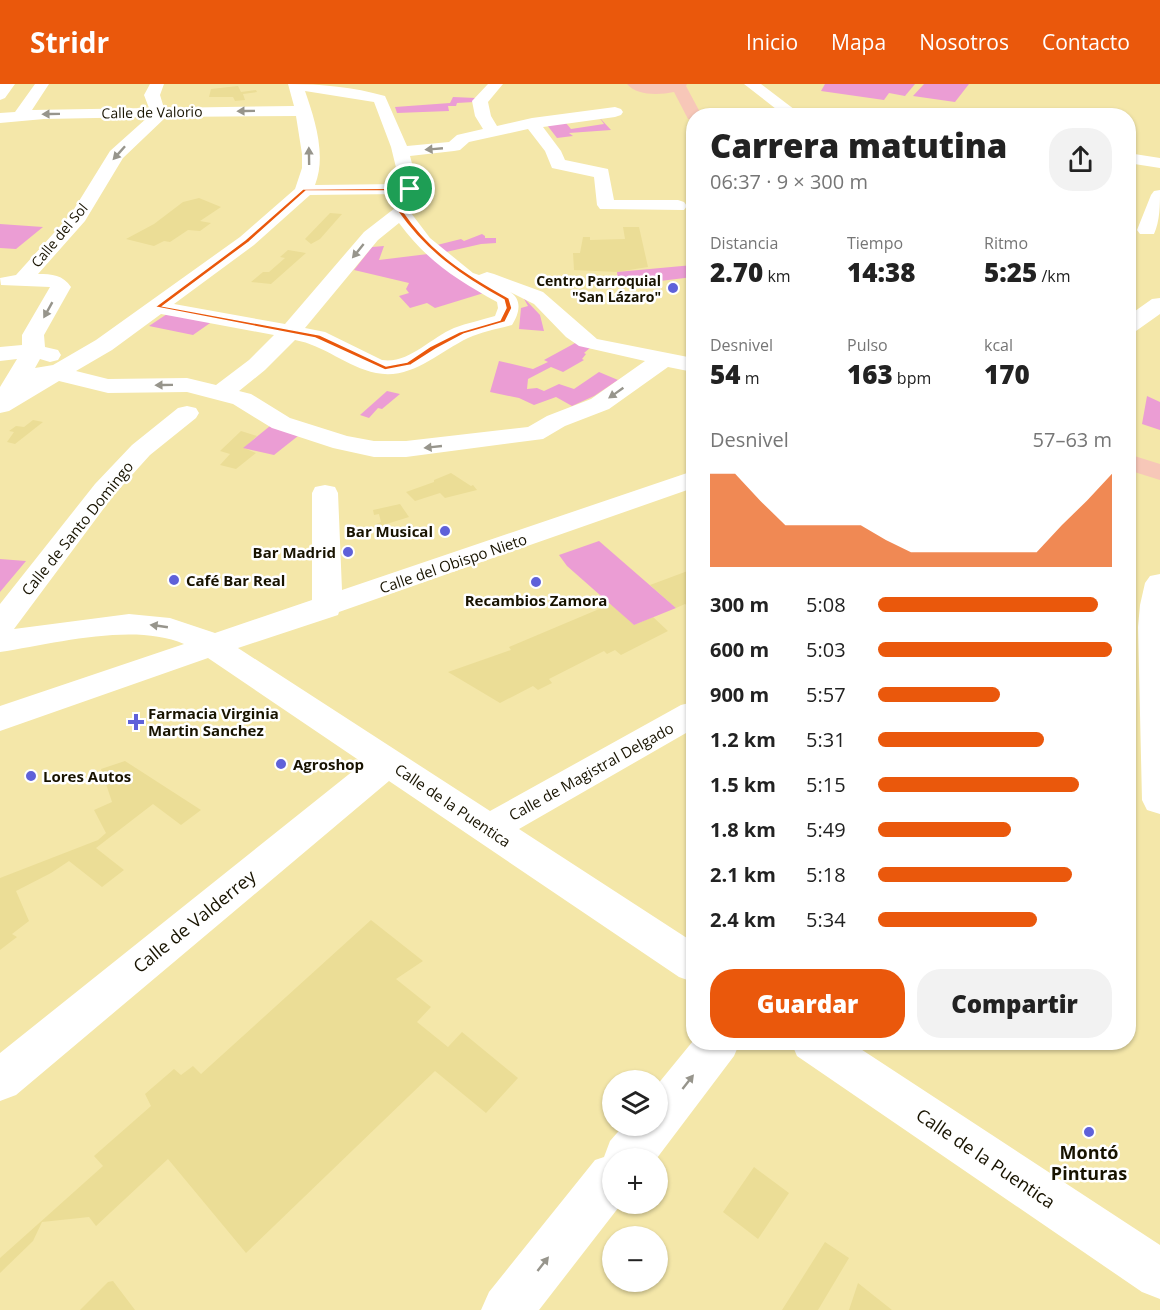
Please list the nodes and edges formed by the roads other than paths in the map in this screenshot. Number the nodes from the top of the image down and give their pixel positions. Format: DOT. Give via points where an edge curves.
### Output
graph roads {
  1 [pos="8,84"];
  2 [pos="42,84"];
  3 [pos="158,84"];
  4 [pos="296,84"];
  5 [pos="496,84"];
  6 [pos="634,84"];
  7 [pos="751,84"];
  8 [pos="376,90"];
  9 [pos="681,90"];
  10 [pos="0,95"];
  11 [pos="0,104"];
  12 [pos="690,108"];
  13 [pos="785,108"];
  14 [pos="25,110"];
  15 [pos="305,111"];
  16 [pos="159,112"];
  17 [pos="615,112"];
  18 [pos="0,118"];
  19 [pos="532,123"];
  20 [pos="492,131"];
  21 [pos="401,152"];
  22 [pos="1136,159"];
  23 [pos="1160,163"];
  24 [pos="410,189"];
  25 [pos="304,190"];
  26 [pos="1160,195"];
  27 [pos="678,206"];
  28 [pos="401,212"];
  29 [pos="1136,228"];
  30 [pos="1154,231"];
  31 [pos="468,278"];
  32 [pos="11,281"];
  33 [pos="1160,304"];
  34 [pos="158,307"];
  35 [pos="1136,320"];
  36 [pos="290,332"];
  37 [pos="34,343"];
  38 [pos="0,354"];
  39 [pos="664,359"];
  40 [pos="686,364"];
  41 [pos="65,367"];
  42 [pos="17,381"];
  43 [pos="221,393"];
  44 [pos="0,405"];
  45 [pos="188,412"];
  46 [pos="1136,464"];
  47 [pos="1160,472"];
  48 [pos="686,481"];
  49 [pos="325,493"];
  50 [pos="1160,583"];
  51 [pos="327,608"];
  52 [pos="0,625"];
  53 [pos="0,641"];
  54 [pos="213,646"];
  55 [pos="1142,689"];
  56 [pos="686,718"];
  57 [pos="0,719"];
  58 [pos="388,762"];
  59 [pos="1160,800"];
  60 [pos="488,829"];
  61 [pos="686,959"];
  62 [pos="713,1050"];
  63 [pos="824,1050"];
  64 [pos="0,1080"];
  65 [pos="668,1107"];
  66 [pos="645,1136"];
  67 [pos="635,1148"];
  68 [pos="602,1190"];
  69 [pos="1160,1274"];
  70 [pos="507,1310"];
  1 -- 10 [label="street"];
  2 -- 14 [label="street"];
  3 -- 16 [label="street" via="152,96"];
  4 -- 8 [label="street"];
  4 -- 15 [label="street"];
  5 -- 20 [label="street" via="480,100"];
  6 -- 9 [label="highway" via="674,94"];
  7 -- 13 [label="street"];
  8 -- 21 [label="street"];
  9 -- 12 [label="highway"];
  11 -- 14 [label="street"];
  16 -- 14 [label="street, Calle de Valorio, one-way"];
  14 -- 18 [label="street, Calle de Valorio"];
  15 -- 16 [label="street, Calle de Valorio, one-way"];
  25 -- 15 [label="street, one-way" via="309,181 310,162"];
  16 -- 32 [label="street, Calle del Sol, one-way" via="115,157 78,217"];
  17 -- 19 [label="street"];
  19 -- 20 [label="street"];
  19 -- 27 [label="street" via="558,164 602,173 606,205"];
  20 -- 21 [label="street, one-way" via="461,138 451,147"];
  21 -- 24 [label="street"];
  22 -- 23 [label="street"];
  24 -- 25 [label="street"];
  24 -- 28 [label="street"];
  25 -- 34 [label="street" via="247,241"];
  26 -- 30 [label="street"];
  28 -- 31 [label="street" via="423,242"];
  28 -- 36 [label="street, one-way" via="370,236"];
  29 -- 30 [label="street"];
  31 -- 36 [label="street" via="507,300 505,319 461,333 420,358 393,368 377,366 317,337"];
  31 -- 39 [label="street" via="489,278 537,297 572,332 594,343"];
  32 -- 37 [label="street, Calle del Sol, one-way" via="50,280 60,285"];
  33 -- 35 [label="street"];
  34 -- 36 [label="street"];
  34 -- 41 [label="street"];
  36 -- 43 [label="street" via="255,367"];
  37 -- 38 [label="street"];
  37 -- 41 [label="street"];
  37 -- 42 [label="street"];
  39 -- 40 [label="street"];
  39 -- 43 [label="street, one-way" via="596,406 534,434 418,448 374,449 342,443 281,423 242,399"];
  41 -- 42 [label="street"];
  43 -- 41 [label="street, one-way" via="183,385 108,386"];
  41 -- 44 [label="street"];
  42 -- 44 [label="street"];
  45 -- 52 [label="street, Calle de Santo Domingo" via="141,450 104,490"];
  46 -- 47 [label="highway"];
  48 -- 51 [label="street, Calle del Obispo Nieto"];
  49 -- 51 [label="street"];
  50 -- 55 [label="street"];
  51 -- 54 [label="street, Calle del Obispo Nieto"];
  54 -- 53 [label="street, one-way" via="174,628 138,624"];
  54 -- 57 [label="street, Calle del Obispo Nieto"];
  54 -- 58 [label="street, Calle de la Puentica"];
  55 -- 59 [label="street"];
  56 -- 60 [label="street, Calle de Magistral Delgado"];
  58 -- 60 [label="street, Calle de la Puentica"];
  58 -- 64 [label="street, Calle de Valderrey"];
  60 -- 61 [label="street, Calle de la Puentica"];
  65 -- 62 [label="street, one-way"];
  63 -- 69 [label="street, Calle de la Puentica"];
  66 -- 67 [label="street"];
  70 -- 68 [label="street, one-way"];
}
